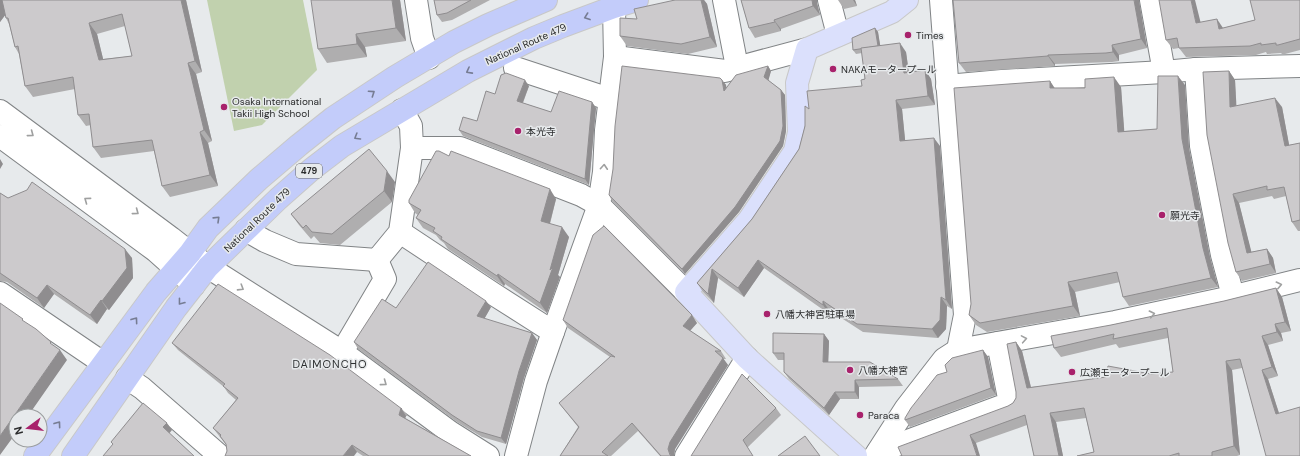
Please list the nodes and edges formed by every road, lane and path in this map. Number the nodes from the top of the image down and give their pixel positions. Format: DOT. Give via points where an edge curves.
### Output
graph roads {
  1 [pos="416,0"];
  2 [pos="546,0"];
  3 [pos="637,0"];
  4 [pos="724,0"];
  5 [pos="829,0"];
  6 [pos="907,0"];
  7 [pos="941,0"];
  8 [pos="1151,0"];
  9 [pos="614,7"];
  10 [pos="838,35"];
  11 [pos="807,49"];
  12 [pos="615,57"];
  13 [pos="429,58"];
  14 [pos="1300,66"];
  15 [pos="737,67"];
  16 [pos="515,68"];
  17 [pos="1196,69"];
  18 [pos="1164,72"];
  19 [pos="947,86"];
  20 [pos="609,99"];
  21 [pos="402,110"];
  22 [pos="0,111"];
  23 [pos="0,136"];
  24 [pos="412,148"];
  25 [pos="598,205"];
  26 [pos="246,230"];
  27 [pos="400,232"];
  28 [pos="183,260"];
  29 [pos="377,260"];
  30 [pos="208,267"];
  31 [pos="1300,280"];
  32 [pos="194,284"];
  33 [pos="686,292"];
  34 [pos="0,294"];
  35 [pos="1233,296"];
  36 [pos="553,332"];
  37 [pos="998,343"];
  38 [pos="958,350"];
  39 [pos="342,352"];
  40 [pos="747,358"];
  41 [pos="103,363"];
  42 [pos="126,378"];
  43 [pos="876,454"];
  44 [pos="35,456"];
  45 [pos="73,456"];
  46 [pos="220,456"];
  47 [pos="488,456"];
  48 [pos="516,456"];
  49 [pos="686,456"];
  50 [pos="856,456"];
  1 -- 13 [label="street" via="422,38"];
  2 -- 13 [label="highway, 479" via="488,25"];
  3 -- 9 [label="highway, National Route 479 / 479"];
  4 -- 15 [label="street"];
  5 -- 10 [label="street"];
  6 -- 10 [label="main road" via="892,12"];
  7 -- 19 [label="street"];
  8 -- 18 [label="street"];
  9 -- 12 [label="street"];
  9 -- 21 [label="highway, National Route 479 / 479, one-way" via="542,35 498,56"];
  10 -- 11 [label="main road"];
  11 -- 15 [label="street"];
  11 -- 33 [label="main road" via="797,83 799,132 795,151 749,220"];
  12 -- 15 [label="street" via="725,71"];
  12 -- 20 [label="street"];
  28 -- 13 [label="highway, 479, one-way" via="208,228 299,145 333,118"];
  14 -- 17 [label="street"];
  16 -- 20 [label="street"];
  17 -- 18 [label="street"];
  17 -- 35 [label="street" via="1201,146 1222,255"];
  18 -- 19 [label="street"];
  19 -- 38 [label="street" via="965,315"];
  25 -- 20 [label="street, one-way" via="604,172"];
  21 -- 24 [label="street" via="411,126"];
  21 -- 26 [label="highway, National Route 479 / 479, one-way" via="342,146 312,169"];
  22 -- 28 [label="street, one-way"];
  28 -- 23 [label="street, one-way" via="156,251"];
  24 -- 25 [label="street" via="460,148 581,195"];
  24 -- 27 [label="street"];
  25 -- 33 [label="street"];
  25 -- 36 [label="street"];
  26 -- 29 [label="street" via="296,254"];
  26 -- 30 [label="highway, National Route 479 / 479"];
  27 -- 29 [label="street"];
  27 -- 36 [label="street"];
  28 -- 30 [label="street"];
  28 -- 32 [label="street"];
  41 -- 28 [label="highway, 479, one-way"];
  29 -- 39 [label="street" via="385,279"];
  30 -- 32 [label="highway, National Route 479 / 479"];
  30 -- 39 [label="street, one-way"];
  35 -- 31 [label="street, one-way"];
  32 -- 42 [label="highway, National Route 479 / 479, one-way"];
  33 -- 40 [label="main road"];
  34 -- 41 [label="street"];
  37 -- 35 [label="street, one-way" via="1115,322"];
  36 -- 48 [label="street" via="536,380"];
  37 -- 38 [label="street"];
  37 -- 43 [label="street" via="1010,403"];
  38 -- 43 [label="street" via="944,359 915,395"];
  39 -- 47 [label="street, one-way" via="450,432"];
  40 -- 49 [label="street"];
  40 -- 50 [label="main road"];
  44 -- 41 [label="highway, 479, one-way"];
  42 -- 45 [label="highway, National Route 479 / 479"];
  42 -- 46 [label="street" via="142,388"];
}
